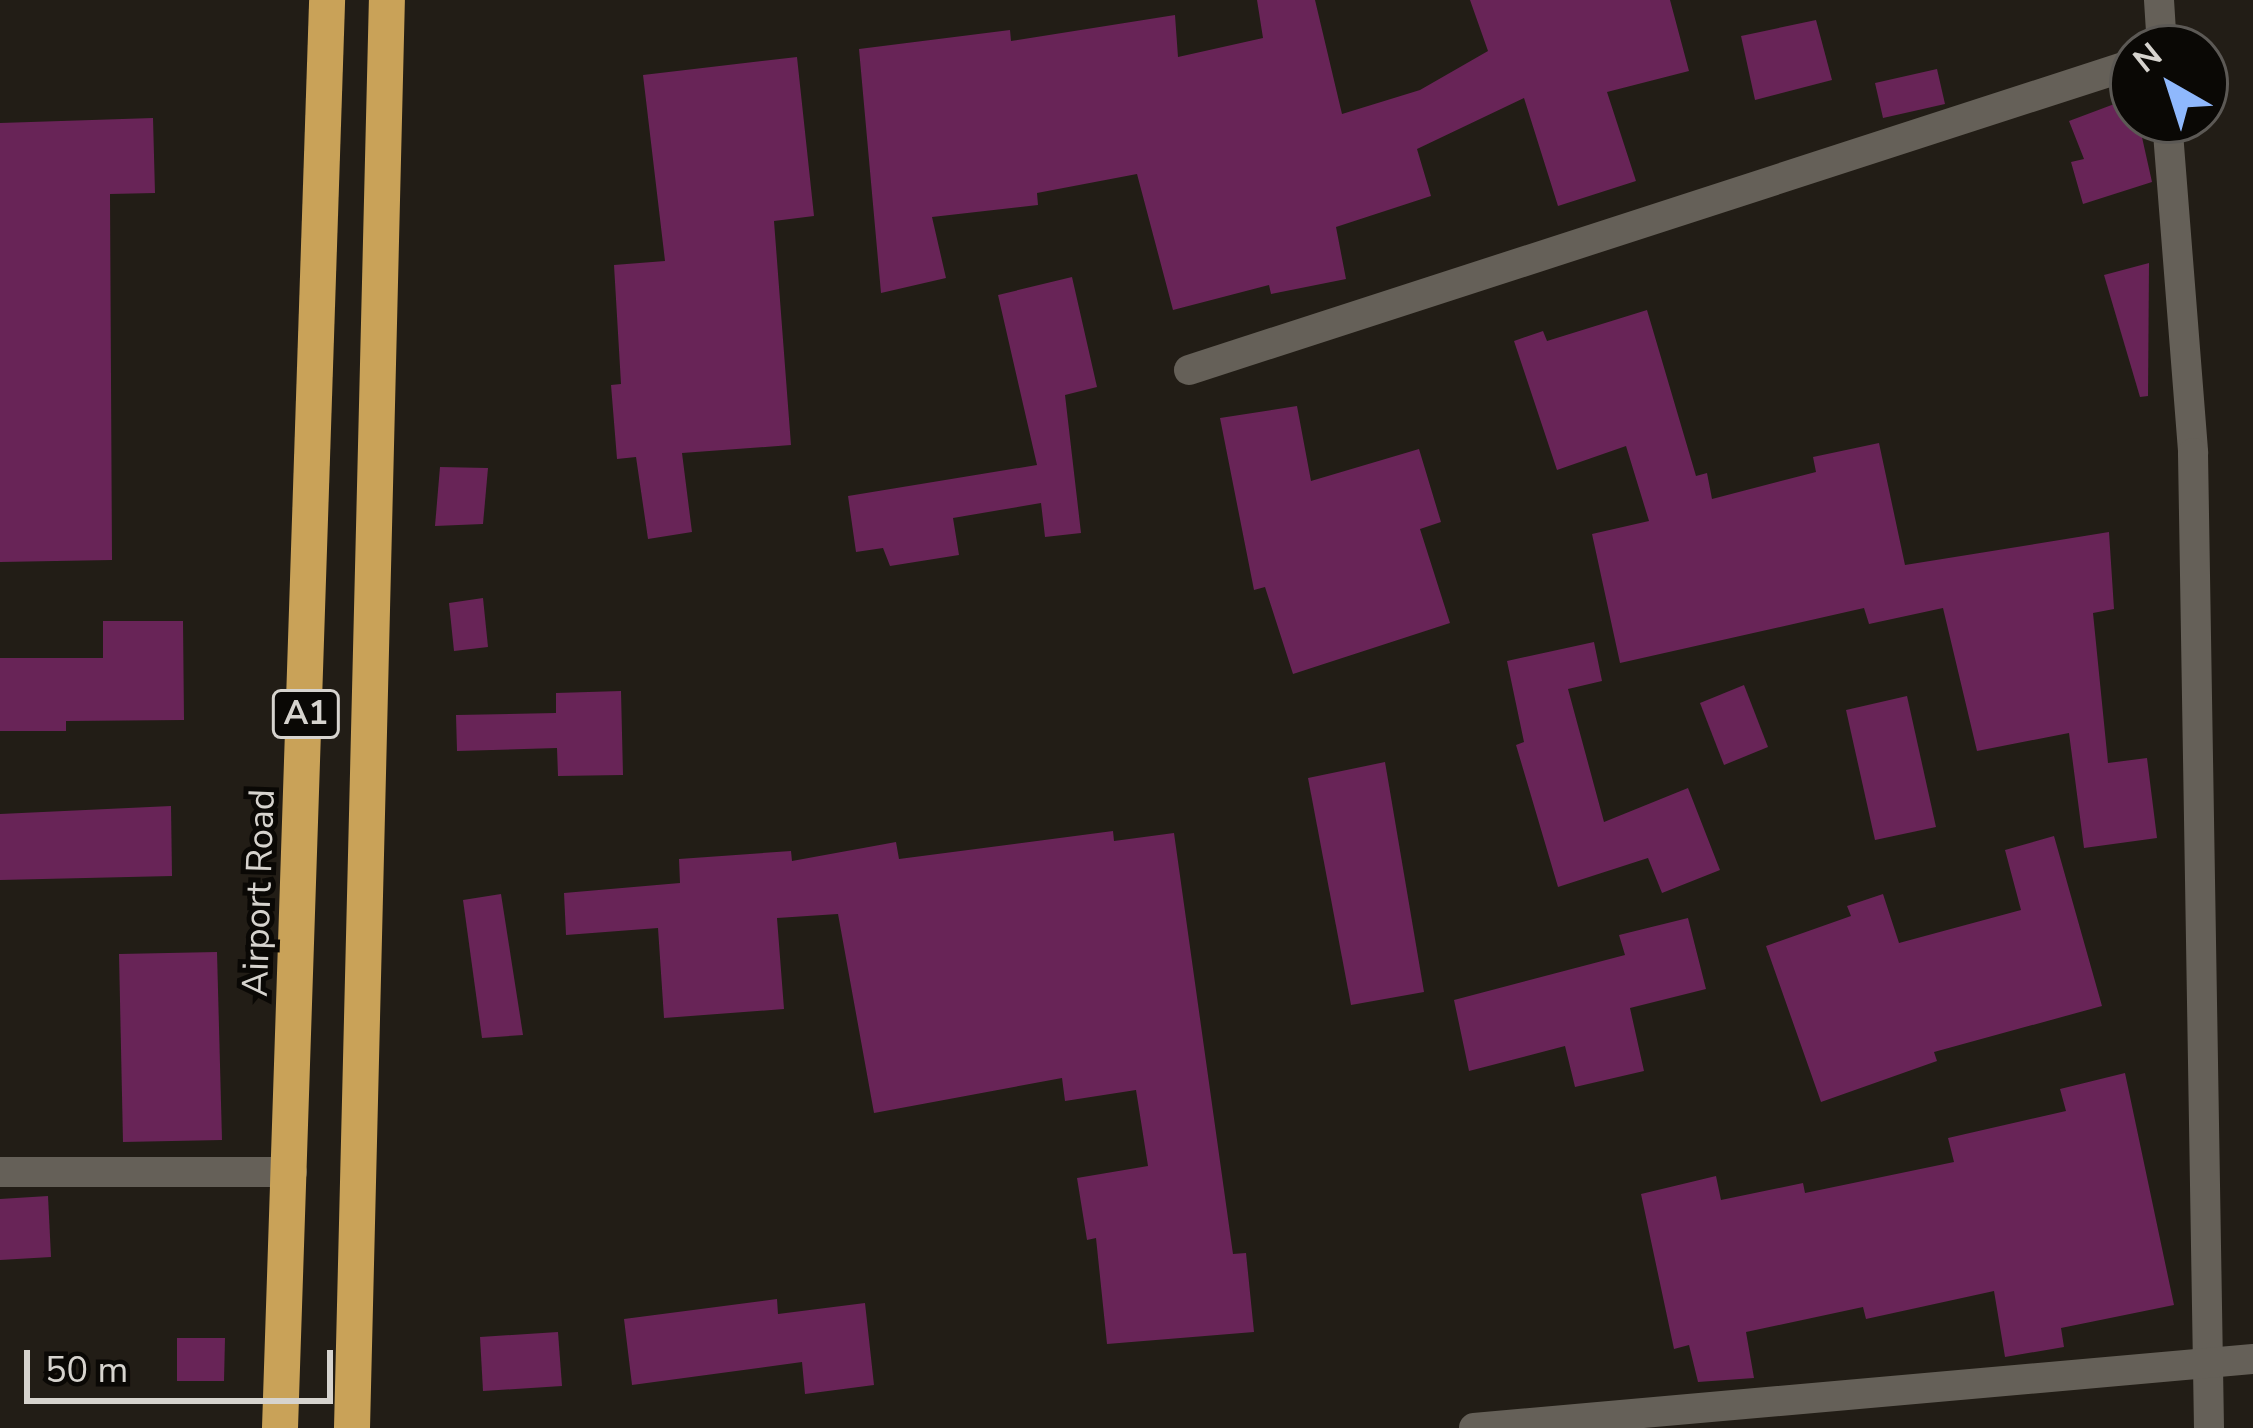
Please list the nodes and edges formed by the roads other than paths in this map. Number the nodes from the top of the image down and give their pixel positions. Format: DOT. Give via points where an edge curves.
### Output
graph roads {
  1 [pos="327,0"];
  2 [pos="387,0"];
  3 [pos="2109,72"];
  4 [pos="2170,144"];
  5 [pos="1189,370"];
  6 [pos="0,1172"];
  7 [pos="292,1172"];
  8 [pos="2253,1359"];
  9 [pos="2202,1363"];
  10 [pos="280,1428"];
  11 [pos="352,1428"];
  12 [pos="1474,1428"];
  13 [pos="2209,1428"];
  1 -- 7 [label="highway, Airport Road / A1"];
  2 -- 11 [label="highway, A1"];
  3 -- 5 [label="street"];
  4 -- 9 [label="street" via="2193,453"];
  6 -- 7 [label="street"];
  7 -- 10 [label="highway, Airport Road / A1"];
  8 -- 9 [label="street"];
  9 -- 12 [label="street"];
  9 -- 13 [label="street"];
}
